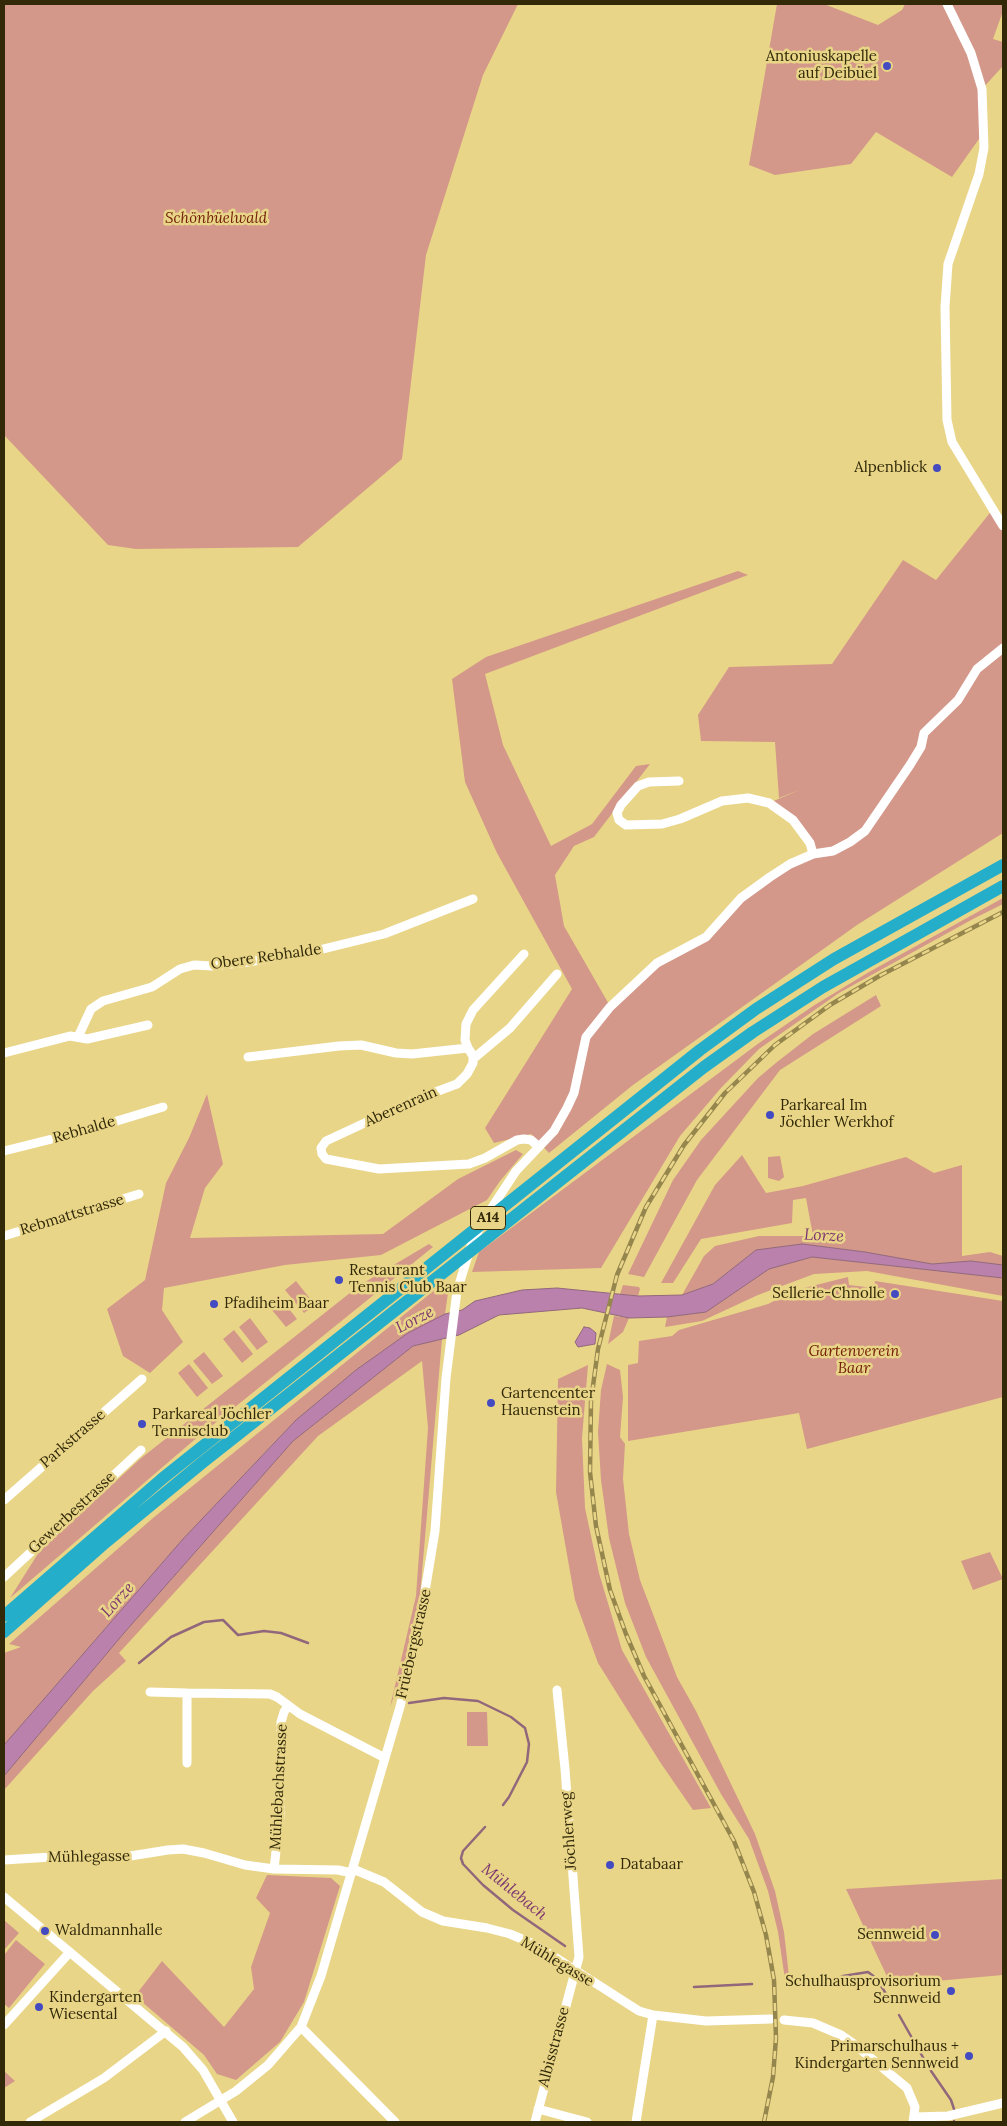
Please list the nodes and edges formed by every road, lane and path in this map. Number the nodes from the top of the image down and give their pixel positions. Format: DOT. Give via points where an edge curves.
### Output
graph roads {
  1 [pos="948,4"];
  2 [pos="1003,526"];
  3 [pos="1003,648"];
  4 [pos="679,781"];
  5 [pos="813,854"];
  6 [pos="1003,865"];
  7 [pos="1003,886"];
  8 [pos="473,899"];
  9 [pos="524,954"];
  10 [pos="557,974"];
  11 [pos="148,1025"];
  12 [pos="78,1037"];
  13 [pos="468,1048"];
  14 [pos="4,1053"];
  15 [pos="248,1057"];
  16 [pos="473,1059"];
  17 [pos="163,1106"];
  18 [pos="538,1147"];
  19 [pos="4,1151"];
  20 [pos="140,1194"];
  21 [pos="4,1236"];
  22 [pos="142,1379"];
  23 [pos="141,1450"];
  24 [pos="4,1500"];
  25 [pos="4,1577"];
  26 [pos="4,1616"];
  27 [pos="4,1632"];
  28 [pos="557,1690"];
  29 [pos="150,1692"];
  30 [pos="188,1693"];
  31 [pos="288,1706"];
  32 [pos="385,1758"];
  33 [pos="187,1763"];
  34 [pos="4,1860"];
  35 [pos="274,1869"];
  36 [pos="352,1871"];
  37 [pos="4,1897"];
  38 [pos="70,1952"];
  39 [pos="575,1971"];
  40 [pos="653,2015"];
  41 [pos="770,2019"];
  42 [pos="784,2020"];
  43 [pos="4,2025"];
  44 [pos="301,2027"];
  45 [pos="166,2031"];
  46 [pos="221,2099"];
  47 [pos="1003,2103"];
  48 [pos="538,2109"];
  49 [pos="914,2119"];
  50 [pos="30,2122"];
  51 [pos="185,2122"];
  52 [pos="233,2122"];
  53 [pos="395,2122"];
  54 [pos="534,2122"];
  55 [pos="587,2122"];
  56 [pos="636,2122"];
  1 -- 2 [label="street" via="971,53 982,89 984,148 979,174 948,264 946,420 952,442"];
  3 -- 5 [label="street, Früebergstrasse" via="977,669 958,700 924,733 921,747 910,765 864,831 833,851"];
  4 -- 5 [label="street" via="648,782 638,786 621,805 619,820 626,825 662,824 722,801 748,798 769,803 793,820"];
  5 -- 18 [label="street, Früebergstrasse" via="790,864 741,898 706,937 657,963 610,1007 586,1036 574,1093 554,1131"];
  6 -- 26 [label="highway, A14" via="827,963 694,1054 170,1473"];
  7 -- 27 [label="highway, A14" via="823,986 711,1062 203,1462"];
  8 -- 12 [label="street, Obere Rebhalde" via="384,934 315,951 180,969 152,987 103,1001 91,1009"];
  9 -- 13 [label="street" via="473,1010 466,1024"];
  10 -- 16 [label="street" via="510,1028"];
  11 -- 12 [label="street" via="87,1039"];
  12 -- 14 [label="street" via="70,1036"];
  13 -- 15 [label="street" via="412,1054 339,1046"];
  13 -- 16 [label="street"];
  16 -- 18 [label="street, Aberenrain" via="467,1074 457,1084 326,1141 321,1148 322,1154 326,1159 379,1169 469,1164 524,1138"];
  17 -- 19 [label="street, Rebhalde" via="84,1131"];
  18 -- 32 [label="street, Früebergstrasse" via="493,1204 471,1246 457,1291 446,1378 430,1568 418,1636"];
  20 -- 21 [label="street, Rebmattstrasse"];
  22 -- 24 [label="street, Parkstrasse"];
  23 -- 25 [label="street, Gewerbestrasse"];
  28 -- 39 [label="street, Jöchlerweg" via="578,1940 579,1957"];
  29 -- 30 [label="street, Mühlebachstrasse"];
  30 -- 31 [label="street, Mühlebachstrasse" via="270,1694"];
  30 -- 33 [label="street"];
  31 -- 32 [label="street, Mühlebachstrasse"];
  31 -- 35 [label="street, Mühlebachstrasse" via="281,1722 280,1816"];
  32 -- 36 [label="street, Früebergstrasse"];
  34 -- 35 [label="street, Mühlegasse" via="124,1857 183,1849"];
  35 -- 36 [label="street, Mühlegasse"];
  36 -- 39 [label="street, Mühlegasse" via="384,1882 422,1912 443,1921 510,1934"];
  36 -- 44 [label="street, Früebergstrasse" via="321,1976"];
  37 -- 38 [label="street"];
  38 -- 43 [label="street"];
  38 -- 45 [label="street"];
  39 -- 40 [label="street, Mühlegasse" via="624,2003"];
  39 -- 48 [label="street, Albisstrasse"];
  40 -- 41 [label="street, Mühlegasse" via="706,2021"];
  40 -- 56 [label="street"];
  42 -- 49 [label="street" via="813,2024 854,2044 907,2088 912,2097"];
  44 -- 46 [label="street, Früebergstrasse" via="268,2065"];
  44 -- 53 [label="street"];
  45 -- 46 [label="street" via="196,2062"];
  45 -- 50 [label="street" via="104,2078"];
  46 -- 51 [label="street, Früebergstrasse"];
  46 -- 52 [label="street"];
  47 -- 49 [label="street" via="948,2116"];
  48 -- 54 [label="street, Albisstrasse"];
  48 -- 55 [label="street"];
}
